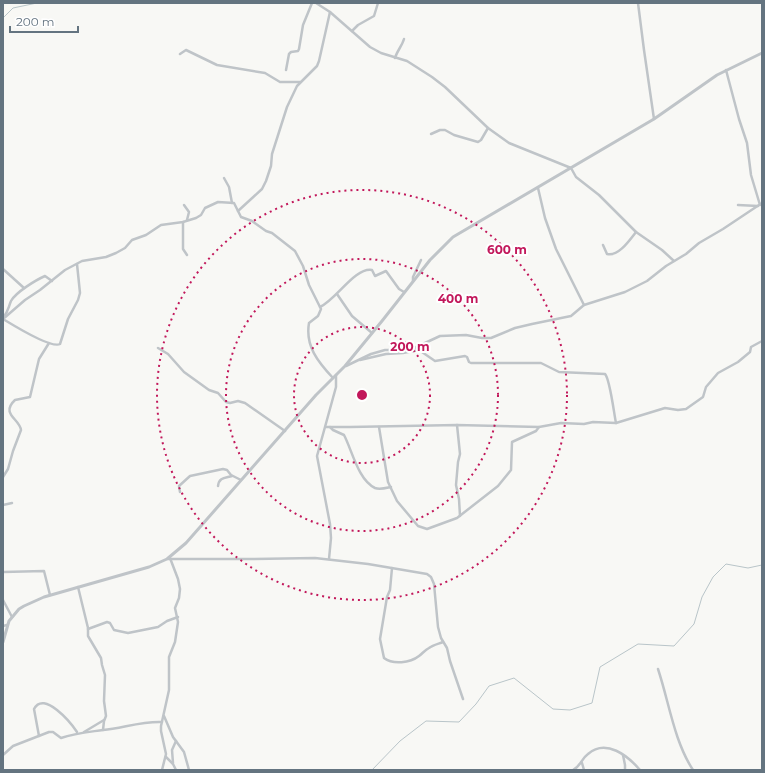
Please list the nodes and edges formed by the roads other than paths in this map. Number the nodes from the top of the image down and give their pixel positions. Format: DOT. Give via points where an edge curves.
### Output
graph roads {
  1 [pos="312,3"];
  2 [pos="316,3"];
  3 [pos="378,3"];
  4 [pos="638,3"];
  5 [pos="330,12"];
  6 [pos="352,31"];
  7 [pos="404,39"];
  8 [pos="762,53"];
  9 [pos="180,54"];
  10 [pos="395,58"];
  11 [pos="286,70"];
  12 [pos="726,70"];
  13 [pos="300,82"];
  14 [pos="654,119"];
  15 [pos="488,128"];
  16 [pos="431,134"];
  17 [pos="570,168"];
  18 [pos="224,178"];
  19 [pos="538,188"];
  20 [pos="232,202"];
  21 [pos="760,204"];
  22 [pos="184,205"];
  23 [pos="738,205"];
  24 [pos="238,211"];
  25 [pos="187,220"];
  26 [pos="183,222"];
  27 [pos="636,232"];
  28 [pos="603,245"];
  29 [pos="187,254"];
  30 [pos="421,260"];
  31 [pos="674,261"];
  32 [pos="77,264"];
  33 [pos="3,269"];
  34 [pos="52,281"];
  35 [pos="413,281"];
  36 [pos="24,288"];
  37 [pos="404,292"];
  38 [pos="337,294"];
  39 [pos="584,305"];
  40 [pos="320,307"];
  41 [pos="3,319"];
  42 [pos="372,333"];
  43 [pos="762,341"];
  44 [pos="49,343"];
  45 [pos="158,348"];
  46 [pos="355,361"];
  47 [pos="344,366"];
  48 [pos="334,377"];
  49 [pos="616,423"];
  50 [pos="457,425"];
  51 [pos="326,427"];
  52 [pos="330,427"];
  53 [pos="379,427"];
  54 [pos="540,427"];
  55 [pos="285,430"];
  56 [pos="232,476"];
  57 [pos="3,477"];
  58 [pos="241,480"];
  59 [pos="218,486"];
  60 [pos="391,488"];
  61 [pos="180,492"];
  62 [pos="12,503"];
  63 [pos="3,505"];
  64 [pos="460,516"];
  65 [pos="169,558"];
  66 [pos="329,559"];
  67 [pos="392,568"];
  68 [pos="3,572"];
  69 [pos="78,587"];
  70 [pos="50,595"];
  71 [pos="3,600"];
  72 [pos="12,617"];
  73 [pos="178,617"];
  74 [pos="7,625"];
  75 [pos="3,626"];
  76 [pos="88,629"];
  77 [pos="3,642"];
  78 [pos="443,642"];
  79 [pos="658,669"];
  80 [pos="463,699"];
  81 [pos="163,713"];
  82 [pos="104,720"];
  83 [pos="162,722"];
  84 [pos="103,730"];
  85 [pos="77,732"];
  86 [pos="84,732"];
  87 [pos="39,736"];
  88 [pos="176,741"];
  89 [pos="3,754"];
  90 [pos="623,755"];
  91 [pos="166,757"];
  92 [pos="582,762"];
  93 [pos="173,763"];
  94 [pos="162,770"];
  95 [pos="176,770"];
  96 [pos="188,770"];
  97 [pos="573,770"];
  98 [pos="584,770"];
  99 [pos="625,770"];
  100 [pos="640,770"];
  101 [pos="693,770"];
  1 -- 11 [label="street" via="303,25 299,49 289,54"];
  2 -- 5 [label="street"];
  3 -- 6 [label="street" via="374,16"];
  4 -- 14 [label="street"];
  5 -- 6 [label="street"];
  5 -- 13 [label="street" via="319,60"];
  6 -- 10 [label="street" via="370,48"];
  7 -- 10 [label="street"];
  8 -- 12 [label="street"];
  9 -- 13 [label="street" via="188,50 216,64 265,73 280,82"];
  10 -- 15 [label="street" via="407,61 432,77"];
  12 -- 14 [label="street"];
  12 -- 21 [label="street" via="747,143 751,175"];
  13 -- 24 [label="street" via="285,113 272,154 268,178 262,189"];
  14 -- 17 [label="street"];
  15 -- 16 [label="street" via="478,142 444,130"];
  15 -- 17 [label="street" via="509,143"];
  17 -- 19 [label="street"];
  17 -- 27 [label="street" via="576,177 600,195"];
  18 -- 20 [label="street"];
  19 -- 35 [label="street" via="453,237"];
  19 -- 39 [label="street" via="556,249"];
  20 -- 24 [label="street"];
  20 -- 25 [label="street" via="212,204 204,208 200,216"];
  21 -- 23 [label="street"];
  21 -- 31 [label="street"];
  22 -- 25 [label="street" via="190,212"];
  24 -- 40 [label="street" via="241,217 272,233 294,251"];
  25 -- 26 [label="street"];
  26 -- 29 [label="street" via="183,249"];
  26 -- 32 [label="street" via="161,225 132,240 110,256"];
  27 -- 28 [label="street" via="616,254 607,254"];
  27 -- 31 [label="street"];
  30 -- 35 [label="street"];
  31 -- 39 [label="street" via="647,281 631,289"];
  32 -- 34 [label="street"];
  32 -- 44 [label="street" via="80,292 78,300 68,319 60,344 55,346"];
  33 -- 36 [label="street"];
  34 -- 36 [label="street" via="45,276"];
  34 -- 41 [label="street"];
  35 -- 37 [label="street"];
  36 -- 41 [label="street" via="12,299"];
  37 -- 38 [label="street" via="386,271 375,276 369,269"];
  37 -- 42 [label="street"];
  38 -- 40 [label="street"];
  38 -- 42 [label="street" via="352,316"];
  39 -- 46 [label="street" via="571,316 515,328 491,338 444,335 412,348 379,351"];
  40 -- 48 [label="street" via="318,316 309,323 309,343 316,357"];
  41 -- 44 [label="street"];
  42 -- 47 [label="street"];
  43 -- 49 [label="street" via="751,347 750,352 738,362 718,372 706,387 703,397 686,409 665,408"];
  44 -- 57 [label="street" via="39,359 30,397 15,400 9,407 10,416 19,424 21,430"];
  45 -- 55 [label="street" via="168,354 184,372 218,394 227,403 245,403"];
  46 -- 47 [label="street"];
  46 -- 49 [label="street" via="419,350 437,361 465,356 471,363 541,363 559,372 604,374 607,376"];
  47 -- 48 [label="street"];
  48 -- 51 [label="street" via="336,387"];
  48 -- 55 [label="street"];
  49 -- 54 [label="street" via="561,423"];
  50 -- 53 [label="street"];
  50 -- 54 [label="street"];
  50 -- 64 [label="street" via="460,454 456,485"];
  51 -- 52 [label="street"];
  51 -- 66 [label="street" via="317,461 330,524"];
  52 -- 53 [label="street"];
  52 -- 60 [label="street" via="344,435 360,471 368,482 377,488"];
  53 -- 60 [label="street"];
  54 -- 64 [label="street" via="512,442 510,471 496,489"];
  55 -- 58 [label="street"];
  56 -- 58 [label="street"];
  56 -- 59 [label="street" via="221,478"];
  56 -- 61 [label="street" via="224,469 190,476 179,486"];
  58 -- 65 [label="street" via="186,543"];
  60 -- 64 [label="street" via="398,504 422,528 430,529"];
  62 -- 63 [label="street"];
  65 -- 66 [label="street"];
  65 -- 69 [label="street" via="138,571"];
  65 -- 73 [label="street" via="180,589 175,608"];
  66 -- 67 [label="street"];
  67 -- 78 [label="street" via="427,574 431,577 434,584 437,623"];
  67 -- 78 [label="street" via="380,639 384,658 390,662 411,660 430,647"];
  68 -- 70 [label="street" via="44,570"];
  69 -- 70 [label="street"];
  69 -- 76 [label="street"];
  70 -- 72 [label="street" via="24,606"];
  71 -- 72 [label="street"];
  72 -- 74 [label="street"];
  73 -- 76 [label="street" via="158,627 128,633 114,630 109,623 104,622"];
  73 -- 81 [label="street" via="178,630 169,657 169,690"];
  74 -- 75 [label="street"];
  74 -- 77 [label="street"];
  76 -- 82 [label="street" via="88,636 101,658 105,675"];
  78 -- 80 [label="street"];
  79 -- 101 [label="street" via="681,745"];
  81 -- 83 [label="street"];
  81 -- 88 [label="street"];
  82 -- 84 [label="street"];
  82 -- 86 [label="street"];
  83 -- 84 [label="street"];
  83 -- 91 [label="street" via="161,731"];
  84 -- 86 [label="street"];
  85 -- 86 [label="street"];
  85 -- 87 [label="street" via="61,738 52,732"];
  85 -- 87 [label="street" via="56,708 42,704 35,706 34,709"];
  87 -- 89 [label="street" via="13,746"];
  88 -- 93 [label="street" via="172,750"];
  88 -- 96 [label="street" via="184,752"];
  90 -- 92 [label="street" via="602,747 588,753"];
  90 -- 99 [label="street"];
  90 -- 100 [label="street"];
  91 -- 93 [label="street"];
  91 -- 94 [label="street"];
  92 -- 97 [label="street"];
  92 -- 98 [label="street"];
  93 -- 95 [label="street"];
}
